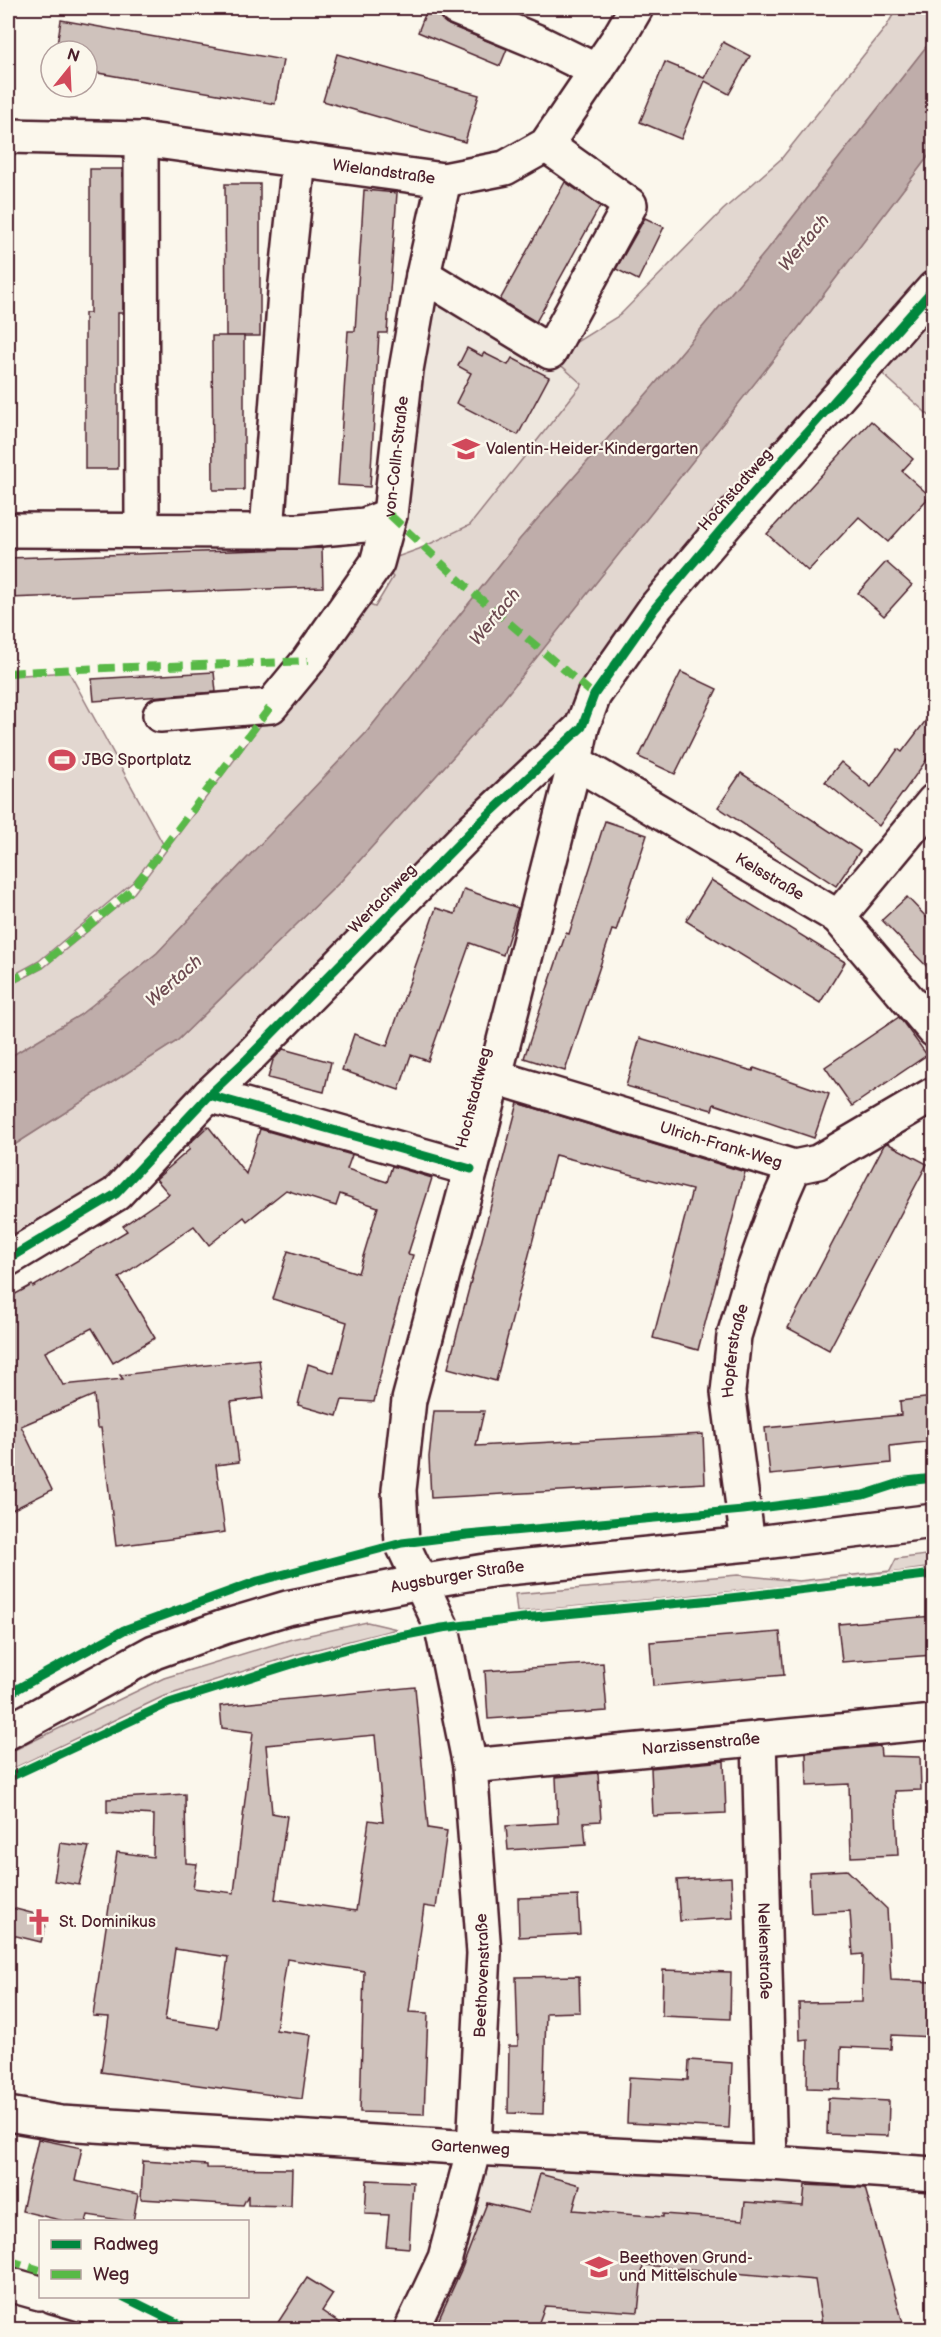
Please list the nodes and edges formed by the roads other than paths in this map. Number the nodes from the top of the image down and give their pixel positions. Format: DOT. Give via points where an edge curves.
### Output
graph roads {
  1 [pos="456,8"];
  2 [pos="636,8"];
  3 [pos="597,71"];
  4 [pos="8,136"];
  5 [pos="141,139"];
  6 [pos="546,146"];
  7 [pos="299,160"];
  8 [pos="444,180"];
  9 [pos="423,275"];
  10 [pos="933,288"];
  11 [pos="390,515"];
  12 [pos="8,530"];
  13 [pos="142,530"];
  14 [pos="267,531"];
  15 [pos="160,715"];
  16 [pos="582,728"];
  17 [pos="575,762"];
  18 [pos="932,804"];
  19 [pos="838,917"];
  20 [pos="933,1030"];
  21 [pos="495,1077"];
  22 [pos="933,1094"];
  23 [pos="209,1095"];
  24 [pos="794,1167"];
  25 [pos="471,1169"];
  26 [pos="8,1259"];
  27 [pos="933,1521"];
  28 [pos="748,1544"];
  29 [pos="420,1582"];
  30 [pos="933,1722"];
  31 [pos="8,1732"];
  32 [pos="759,1738"];
  33 [pos="470,1766"];
  34 [pos="8,2114"];
  35 [pos="474,2148"];
  36 [pos="770,2163"];
  37 [pos="933,2174"];
  38 [pos="8,2284"];
  39 [pos="39,2293"];
  40 [pos="60,2298"];
  41 [pos="145,2330"];
  42 [pos="411,2330"];
  1 -- 3 [label="street"];
  2 -- 3 [label="street"];
  3 -- 6 [label="street"];
  4 -- 5 [label="street, Wielandstraße"];
  5 -- 7 [label="street, Wielandstraße"];
  5 -- 13 [label="street"];
  6 -- 8 [label="street" via="505,168"];
  6 -- 9 [label="street" via="630,205 550,352"];
  7 -- 8 [label="street, Wielandstraße"];
  7 -- 14 [label="street"];
  8 -- 9 [label="street, Wielandstraße"];
  9 -- 11 [label="street, von-Colln-Straße" via="406,370"];
  10 -- 16 [label="street, Hochstadtweg" via="655,608 594,695"];
  11 -- 14 [label="street, von-Colln-Straße" via="365,525"];
  11 -- 15 [label="street" via="377,563 271,706"];
  12 -- 13 [label="street, von-Colln-Straße"];
  13 -- 14 [label="street, von-Colln-Straße"];
  16 -- 17 [label="street, Hochstadtweg"];
  16 -- 23 [label="street, Wertachweg" via="474,828"];
  17 -- 19 [label="street, Kelsstraße"];
  17 -- 21 [label="street, Hochstadtweg"];
  18 -- 19 [label="street"];
  19 -- 20 [label="street, Kelsstraße"];
  21 -- 24 [label="street, Ulrich-Frank-Weg"];
  21 -- 25 [label="street, Hochstadtweg"];
  22 -- 24 [label="street, Ulrich-Frank-Weg" via="818,1162"];
  23 -- 25 [label="street"];
  23 -- 26 [label="street, Wertachweg" via="116,1194"];
  24 -- 28 [label="street, Hopferstraße" via="754,1269 734,1336 728,1392"];
  25 -- 29 [label="street, Hochstadtweg" via="409,1400 399,1490 402,1544"];
  27 -- 28 [label="street, Augsburger Straße"];
  28 -- 29 [label="street, Augsburger Straße" via="497,1569"];
  29 -- 31 [label="street, Augsburger Straße" via="287,1608 154,1652"];
  29 -- 33 [label="street, Beethovenstraße" via="442,1628"];
  30 -- 32 [label="street, Narzissenstraße"];
  32 -- 33 [label="street, Narzissenstraße"];
  32 -- 36 [label="street, Nelkenstraße"];
  33 -- 35 [label="street, Beethovenstraße" via="484,1953"];
  34 -- 35 [label="street, Gartenweg" via="61,2123"];
  35 -- 36 [label="street, Gartenweg"];
  35 -- 42 [label="street, Beethovenstraße" via="446,2258"];
  36 -- 37 [label="street, Gartenweg"];
  38 -- 39 [label="street"];
  40 -- 41 [label="street" via="98,2309"];
}
